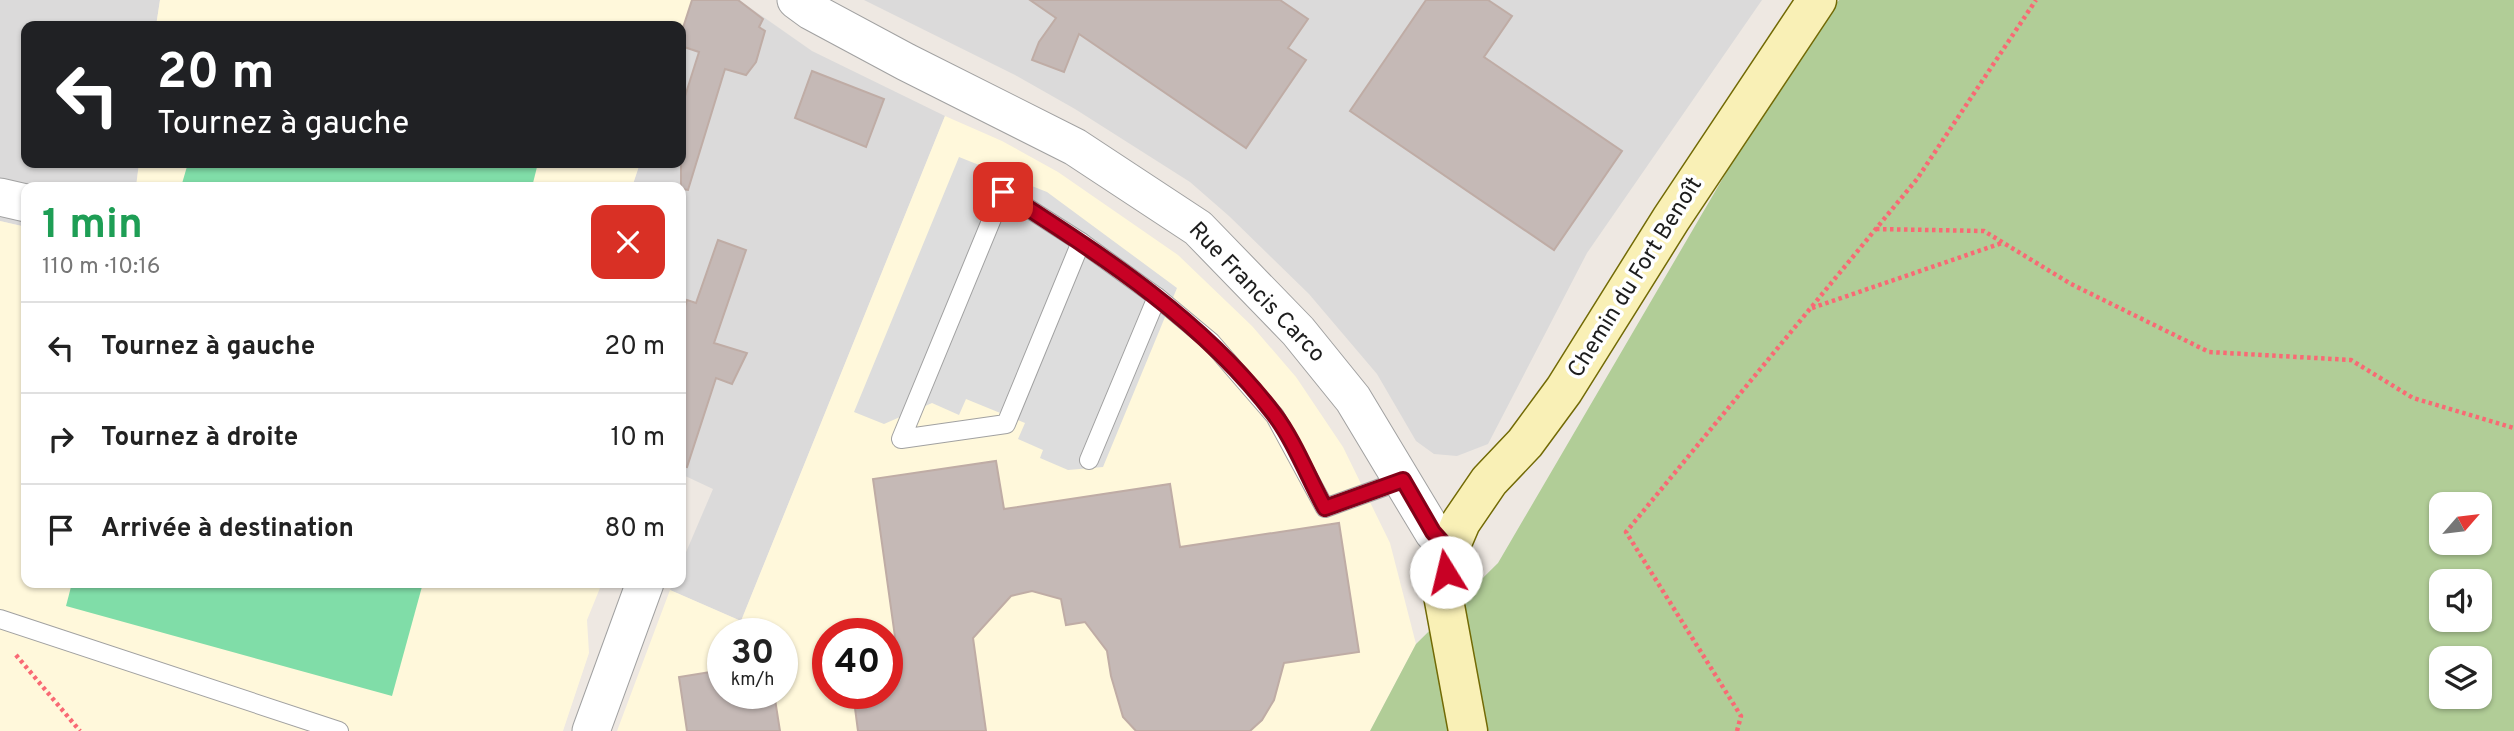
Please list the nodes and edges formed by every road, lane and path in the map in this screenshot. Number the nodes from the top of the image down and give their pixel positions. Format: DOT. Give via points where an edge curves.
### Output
graph roads {
  1 [pos="796,0"];
  2 [pos="1817,0"];
  3 [pos="2036,0"];
  4 [pos="0,197"];
  5 [pos="21,202"];
  6 [pos="1876,229"];
  7 [pos="1081,242"];
  8 [pos="2003,243"];
  9 [pos="1157,297"];
  10 [pos="1811,308"];
  11 [pos="2514,428"];
  12 [pos="1089,460"];
  13 [pos="1403,480"];
  14 [pos="1449,550"];
  15 [pos="643,588"];
  16 [pos="0,619"];
  17 [pos="9,646"];
  18 [pos="80,731"];
  19 [pos="339,731"];
  20 [pos="591,731"];
  21 [pos="1468,731"];
  22 [pos="1737,731"];
  1 -- 13 [label="street, Rue Francis Carco" via="906,62 1075,147 1198,228 1298,331 1353,399"];
  2 -- 14 [label="street, Chemin du Fort Benoît" via="1564,390 1525,443 1489,481 1461,522"];
  3 -- 6 [label="path" via="1917,179"];
  4 -- 5 [label="street"];
  6 -- 8 [label="path" via="1984,231"];
  6 -- 10 [label="path"];
  7 -- 7 [label="lane" via="1006,424 901,439 1003,192"];
  7 -- 9 [label="lane"];
  8 -- 10 [label="path"];
  8 -- 11 [label="path" via="2071,284 2209,352 2351,360 2413,398"];
  9 -- 12 [label="lane"];
  9 -- 13 [label="lane" via="1211,342 1275,416 1325,508"];
  10 -- 22 [label="path" via="1626,532 1741,716"];
  13 -- 14 [label="street, Rue Francis Carco"];
  14 -- 21 [label="street" via="1443,595"];
  15 -- 20 [label="street"];
  16 -- 19 [label="lane"];
  17 -- 18 [label="path"];
}
